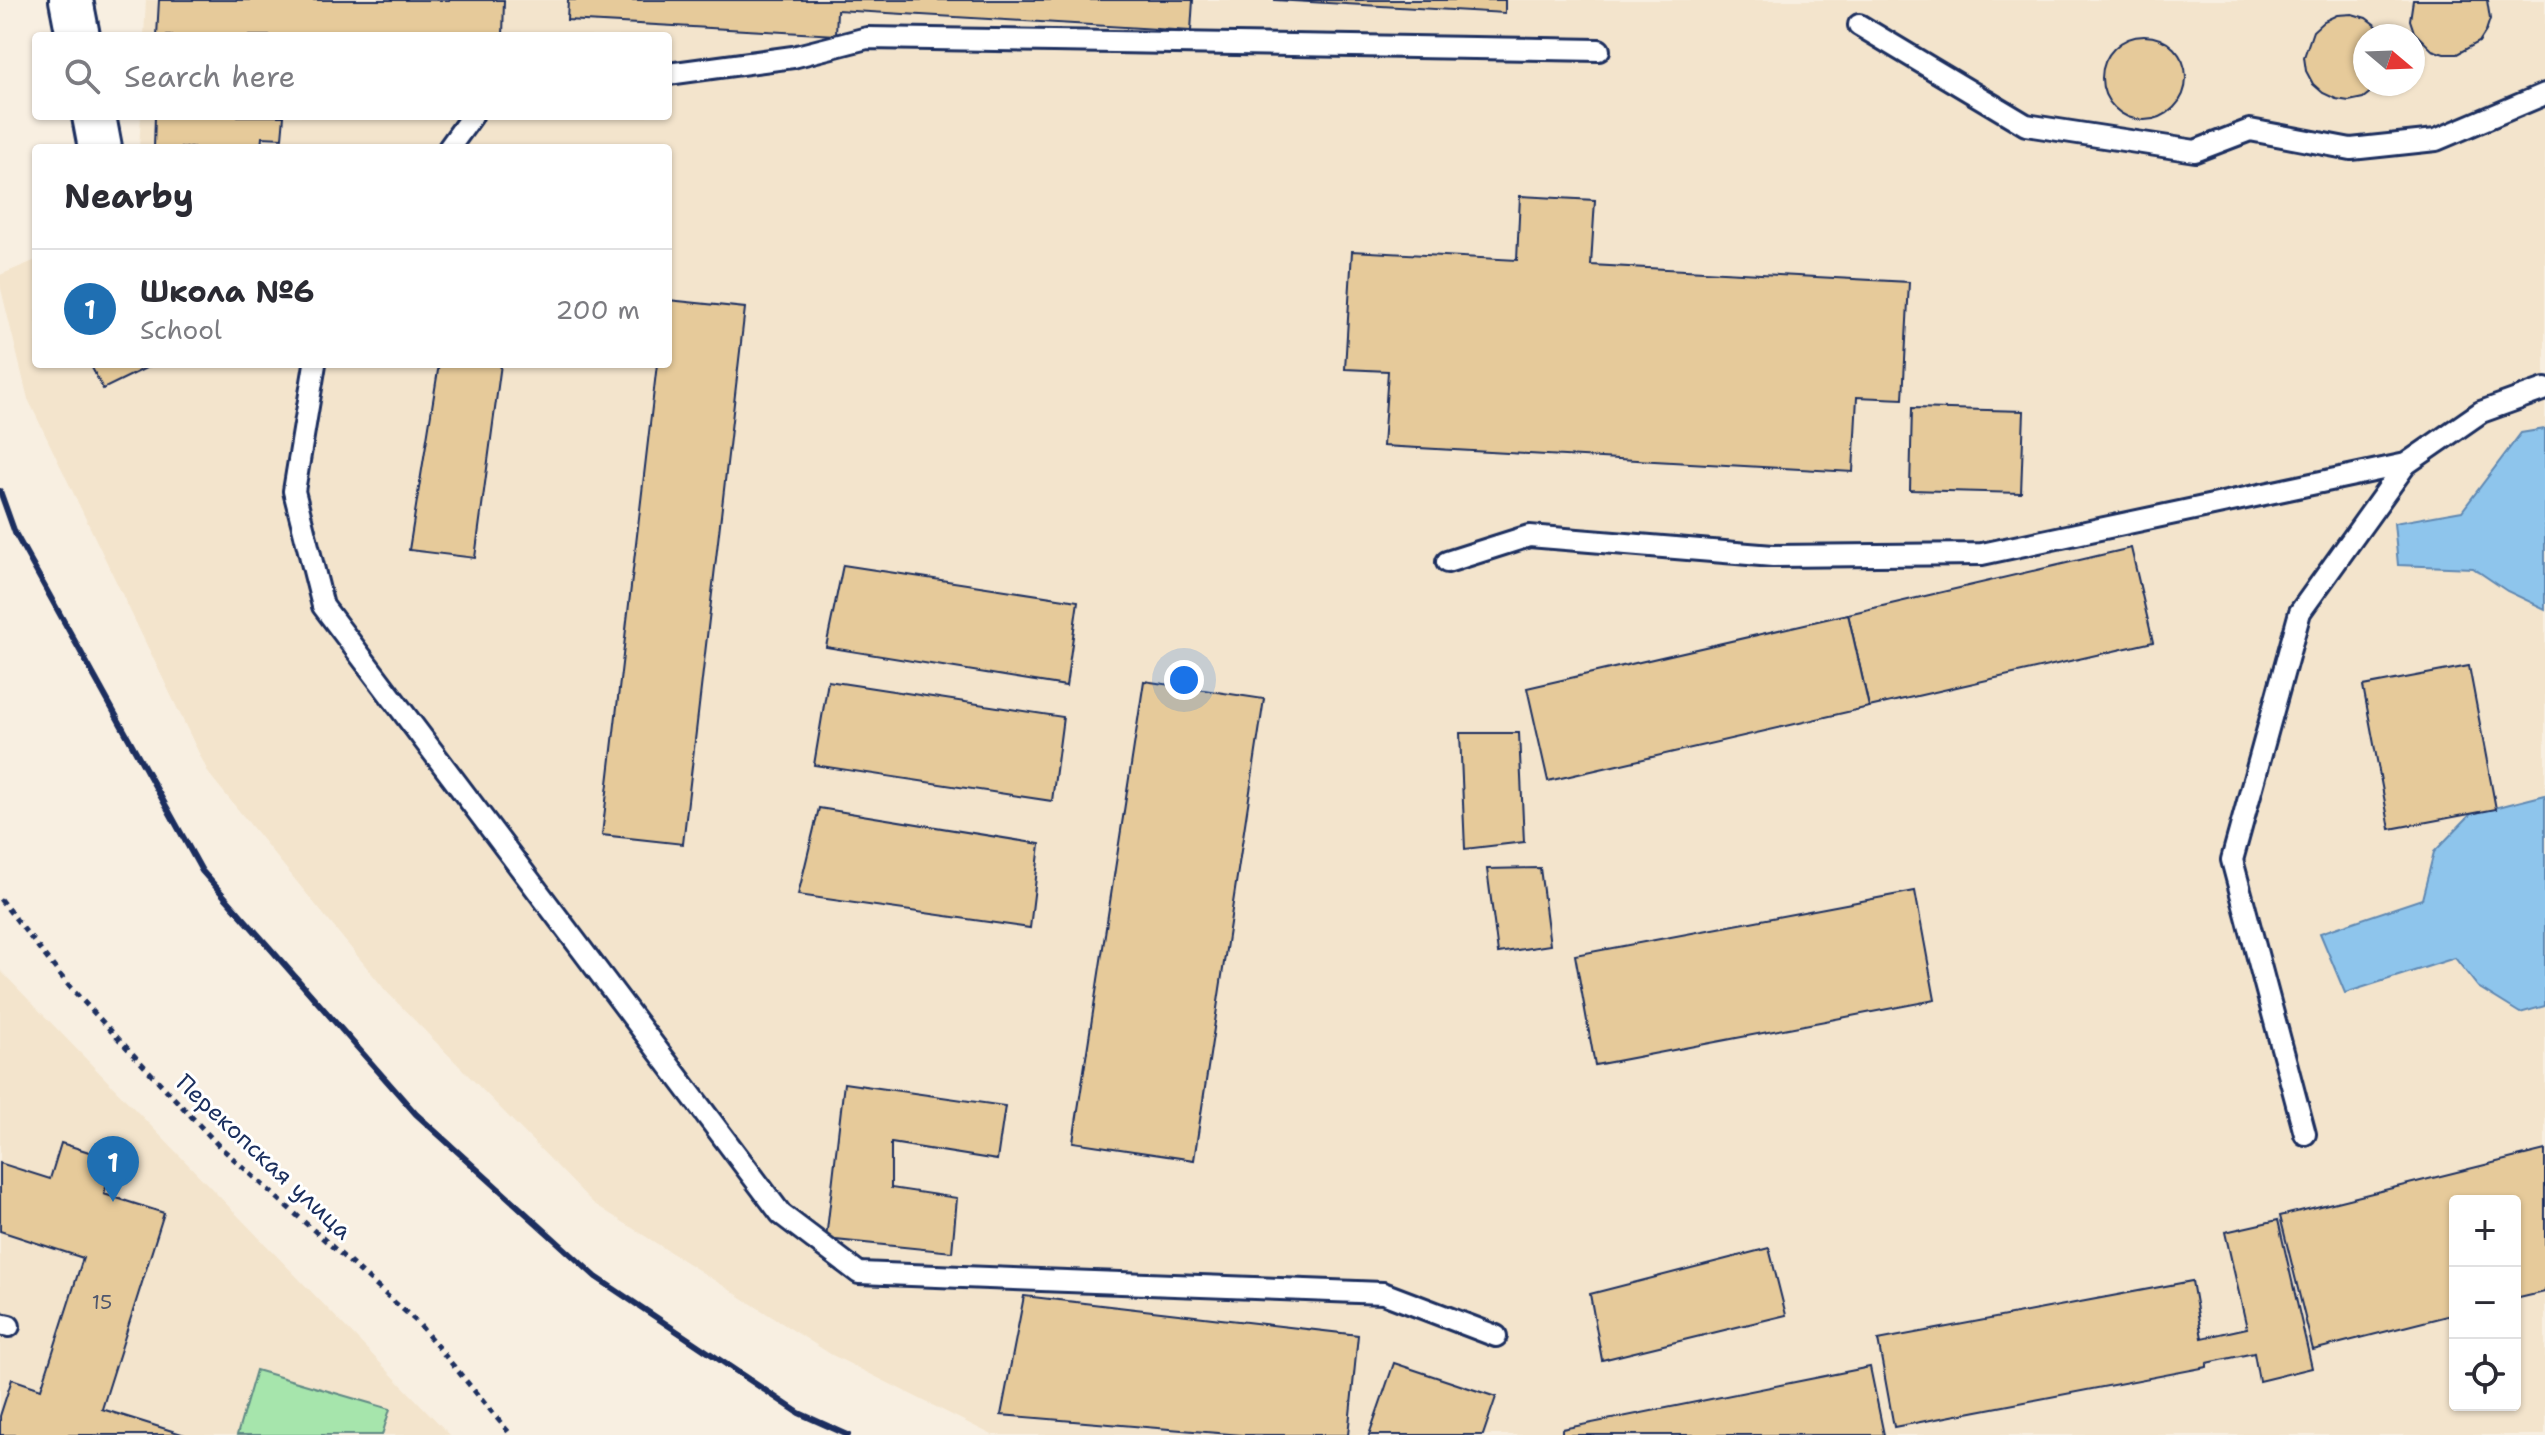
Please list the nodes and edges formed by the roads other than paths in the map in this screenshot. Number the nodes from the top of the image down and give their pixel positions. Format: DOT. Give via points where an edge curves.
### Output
graph roads {
  1 [pos="71,0"];
  2 [pos="1859,25"];
  3 [pos="77,32"];
  4 [pos="1599,50"];
  5 [pos="672,73"];
  6 [pos="2545,94"];
  7 [pos="95,120"];
  8 [pos="469,120"];
  9 [pos="99,144"];
  10 [pos="452,144"];
  11 [pos="314,368"];
  12 [pos="2545,389"];
  13 [pos="2406,464"];
  14 [pos="1447,562"];
  15 [pos="2305,1134"];
  16 [pos="1496,1336"];
  1 -- 3 [label="street"];
  2 -- 6 [label="lane" via="2026,125 2195,151 2250,130 2351,149 2436,140"];
  4 -- 5 [label="lane" via="867,38 793,57"];
  7 -- 9 [label="street"];
  8 -- 10 [label="lane"];
  11 -- 16 [label="lane" via="294,491 323,606 781,1214 859,1273 1383,1293"];
  12 -- 13 [label="lane" via="2481,412"];
  13 -- 14 [label="lane" via="1982,554 1773,556 1529,536"];
  13 -- 15 [label="lane" via="2300,612 2232,860"];
}
